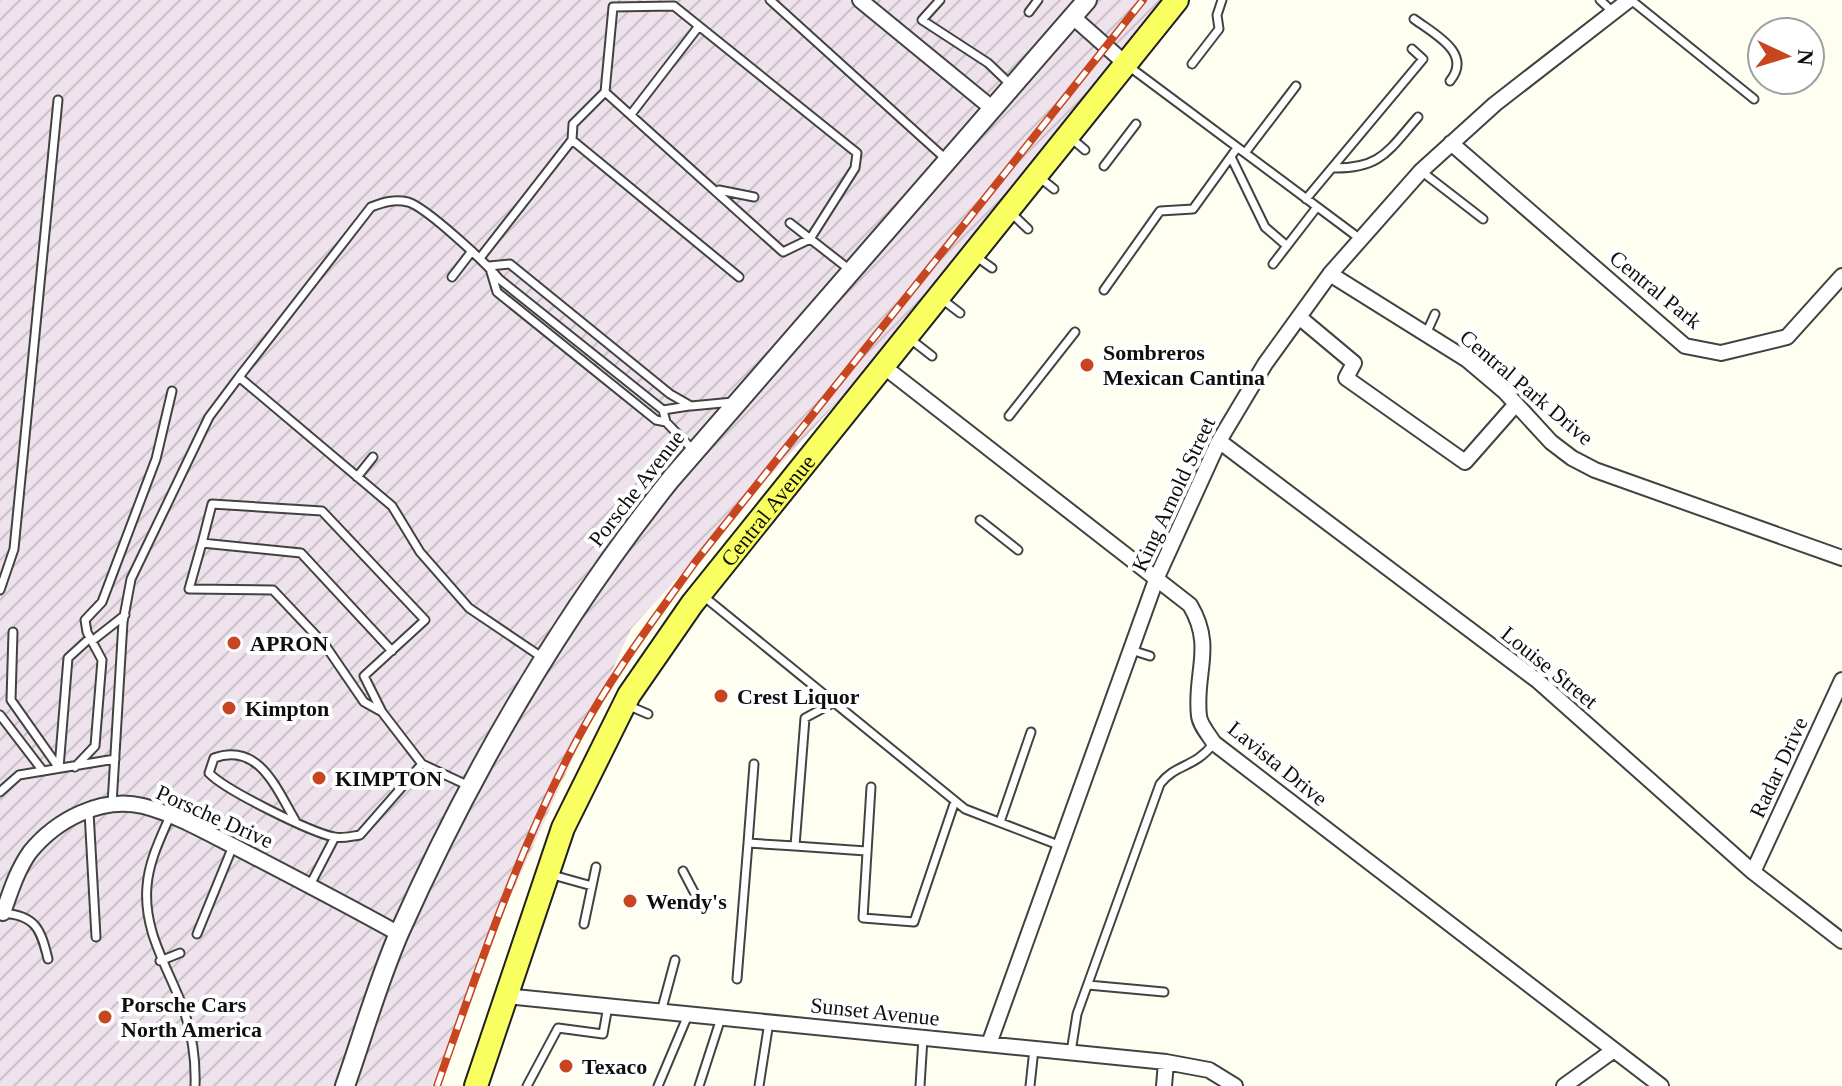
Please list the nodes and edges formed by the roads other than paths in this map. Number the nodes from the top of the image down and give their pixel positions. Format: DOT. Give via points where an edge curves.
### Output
graph roads {
  1 [pos="770,0"];
  2 [pos="860,0"];
  3 [pos="940,0"];
  4 [pos="1038,0"];
  5 [pos="1087,0"];
  6 [pos="1177,0"];
  7 [pos="1222,0"];
  8 [pos="1600,0"];
  9 [pos="1630,0"];
  10 [pos="1029,12"];
  11 [pos="1613,12"];
  12 [pos="1073,17"];
  13 [pos="1414,19"];
  14 [pos="699,26"];
  15 [pos="1412,49"];
  16 [pos="1192,64"];
  17 [pos="1127,65"];
  18 [pos="1450,81"];
  19 [pos="1013,86"];
  20 [pos="1296,86"];
  21 [pos="605,92"];
  22 [pos="1754,99"];
  23 [pos="58,100"];
  24 [pos="993,109"];
  25 [pos="632,113"];
  26 [pos="1418,117"];
  27 [pos="1136,124"];
  28 [pos="572,140"];
  29 [pos="1451,143"];
  30 [pos="1241,150"];
  31 [pos="1231,157"];
  32 [pos="949,162"];
  33 [pos="1104,166"];
  34 [pos="1332,168"];
  35 [pos="1421,171"];
  36 [pos="716,190"];
  37 [pos="754,197"];
  38 [pos="1306,199"];
  39 [pos="1317,207"];
  40 [pos="1009,211"];
  41 [pos="1483,219"];
  42 [pos="790,223"];
  43 [pos="1028,229"];
  44 [pos="1359,238"];
  45 [pos="810,239"];
  46 [pos="1287,246"];
  47 [pos="472,251"];
  48 [pos="480,258"];
  49 [pos="1273,264"];
  50 [pos="489,266"];
  51 [pos="852,271"];
  52 [pos="1330,274"];
  53 [pos="1842,276"];
  54 [pos="452,277"];
  55 [pos="739,277"];
  56 [pos="1104,290"];
  57 [pos="939,297"];
  58 [pos="960,313"];
  59 [pos="1435,314"];
  60 [pos="1299,317"];
  61 [pos="1075,332"];
  62 [pos="1426,334"];
  63 [pos="907,336"];
  64 [pos="932,356"];
  65 [pos="883,366"];
  66 [pos="239,377"];
  67 [pos="172,391"];
  68 [pos="737,401"];
  69 [pos="1516,404"];
  70 [pos="691,406"];
  71 [pos="663,410"];
  72 [pos="1009,416"];
  73 [pos="666,422"];
  74 [pos="1219,441"];
  75 [pos="695,452"];
  76 [pos="373,457"];
  77 [pos="357,477"];
  78 [pos="980,520"];
  79 [pos="202,543"];
  80 [pos="1018,550"];
  81 [pos="1842,558"];
  82 [pos="1157,577"];
  83 [pos="0,590"];
  84 [pos="700,594"];
  85 [pos="125,615"];
  86 [pos="13,632"];
  87 [pos="91,640"];
  88 [pos="1131,650"];
  89 [pos="392,651"];
  90 [pos="1150,656"];
  91 [pos="543,658"];
  92 [pos="364,676"];
  93 [pos="1842,680"];
  94 [pos="352,686"];
  95 [pos="625,704"];
  96 [pos="831,704"];
  97 [pos="382,712"];
  98 [pos="648,714"];
  99 [pos="0,715"];
  100 [pos="1031,732"];
  101 [pos="1214,743"];
  102 [pos="115,759"];
  103 [pos="422,764"];
  104 [pos="754,764"];
  105 [pos="75,767"];
  106 [pos="59,768"];
  107 [pos="43,771"];
  108 [pos="469,786"];
  109 [pos="871,787"];
  110 [pos="0,792"];
  111 [pos="955,801"];
  112 [pos="112,804"];
  113 [pos="89,810"];
  114 [pos="170,816"];
  115 [pos="295,820"];
  116 [pos="1000,822"];
  117 [pos="335,837"];
  118 [pos="748,843"];
  119 [pos="233,846"];
  120 [pos="795,846"];
  121 [pos="1061,846"];
  122 [pos="866,851"];
  123 [pos="596,867"];
  124 [pos="683,871"];
  125 [pos="1753,872"];
  126 [pos="547,873"];
  127 [pos="310,885"];
  128 [pos="592,886"];
  129 [pos="694,892"];
  130 [pos="1,913"];
  131 [pos="584,924"];
  132 [pos="197,934"];
  133 [pos="399,934"];
  134 [pos="96,937"];
  135 [pos="1842,941"];
  136 [pos="180,953"];
  137 [pos="48,959"];
  138 [pos="675,960"];
  139 [pos="160,961"];
  140 [pos="737,979"];
  141 [pos="1088,985"];
  142 [pos="1164,992"];
  143 [pos="505,996"];
  144 [pos="608,1006"];
  145 [pos="661,1012"];
  146 [pos="688,1015"];
  147 [pos="721,1018"];
  148 [pos="769,1022"];
  149 [pos="923,1038"];
  150 [pos="989,1044"];
  151 [pos="1034,1049"];
  152 [pos="1614,1050"];
  153 [pos="1071,1052"];
  154 [pos="1166,1062"];
  155 [pos="195,1086"];
  156 [pos="345,1086"];
  157 [pos="476,1086"];
  158 [pos="527,1086"];
  159 [pos="658,1086"];
  160 [pos="699,1086"];
  161 [pos="759,1086"];
  162 [pos="920,1086"];
  163 [pos="1030,1086"];
  164 [pos="1164,1086"];
  165 [pos="1235,1086"];
  166 [pos="1564,1086"];
  167 [pos="1661,1086"];
  1 -- 32 [label="lane"];
  2 -- 24 [label="street"];
  3 -- 19 [label="lane" via="922,20"];
  4 -- 10 [label="lane"];
  5 -- 12 [label="street, Porsche Avenue"];
  6 -- 17 [label="main road, Central Avenue"];
  7 -- 16 [label="lane" via="1219,29"];
  8 -- 11 [label="lane"];
  9 -- 11 [label="street, King Arnold Street"];
  9 -- 22 [label="lane"];
  11 -- 29 [label="street, King Arnold Street"];
  12 -- 17 [label="street"];
  12 -- 19 [label="street, Porsche Avenue"];
  13 -- 18 [label="lane" via="1454,51 1457,73"];
  14 -- 21 [label="lane" via="674,6 613,7"];
  14 -- 25 [label="lane"];
  14 -- 45 [label="lane" via="857,153 855,168"];
  15 -- 34 [label="lane" via="1423,59"];
  17 -- 30 [label="lane"];
  17 -- 40 [label="main road, Central Avenue" via="1046,182"];
  19 -- 24 [label="street, Porsche Avenue"];
  20 -- 30 [label="lane"];
  21 -- 25 [label="lane"];
  21 -- 28 [label="lane" via="573,124"];
  23 -- 83 [label="lane" via="14,549"];
  24 -- 32 [label="street, Porsche Avenue"];
  25 -- 36 [label="lane"];
  26 -- 34 [label="lane" via="1378,160 1359,168"];
  27 -- 33 [label="lane"];
  28 -- 48 [label="lane"];
  28 -- 55 [label="lane"];
  29 -- 35 [label="street, King Arnold Street"];
  29 -- 53 [label="street, Central Park" via="1685,346 1721,353 1787,337"];
  30 -- 31 [label="lane"];
  30 -- 38 [label="lane"];
  31 -- 46 [label="lane" via="1265,227"];
  31 -- 56 [label="lane" via="1193,209 1160,211"];
  32 -- 51 [label="street, Porsche Avenue"];
  34 -- 38 [label="lane"];
  35 -- 41 [label="lane"];
  35 -- 44 [label="street, King Arnold Street"];
  36 -- 37 [label="lane"];
  36 -- 45 [label="lane" via="783,252"];
  38 -- 39 [label="lane"];
  39 -- 44 [label="lane"];
  39 -- 46 [label="lane"];
  40 -- 43 [label="lane"];
  40 -- 57 [label="main road, Central Avenue" via="982,261"];
  42 -- 45 [label="lane"];
  44 -- 52 [label="street, King Arnold Street"];
  45 -- 51 [label="lane"];
  46 -- 49 [label="lane"];
  47 -- 48 [label="lane"];
  47 -- 54 [label="lane"];
  47 -- 66 [label="lane" via="411,203 391,200 371,207"];
  48 -- 50 [label="lane"];
  50 -- 70 [label="lane" via="510,264"];
  50 -- 71 [label="lane"];
  50 -- 73 [label="lane" via="497,292 656,420"];
  51 -- 68 [label="street, Porsche Avenue"];
  52 -- 60 [label="street, King Arnold Street"];
  52 -- 62 [label="street, Central Park Drive"];
  57 -- 58 [label="lane"];
  57 -- 63 [label="main road, Central Avenue"];
  59 -- 62 [label="lane"];
  60 -- 69 [label="street" via="1354,363 1346,378 1465,462"];
  60 -- 74 [label="street, King Arnold Street"];
  61 -- 72 [label="lane"];
  62 -- 69 [label="street, Central Park Drive" via="1466,359"];
  63 -- 64 [label="lane"];
  63 -- 65 [label="main road, Central Avenue"];
  65 -- 82 [label="street, Lavista Drive"];
  65 -- 84 [label="main road, Central Avenue"];
  66 -- 77 [label="lane"];
  66 -- 85 [label="lane" via="209,417 131,579"];
  67 -- 87 [label="lane" via="156,459 102,602 85,620"];
  68 -- 70 [label="lane"];
  68 -- 75 [label="street, Porsche Avenue"];
  69 -- 81 [label="street, Central Park Drive" via="1572,458 1605,474"];
  70 -- 71 [label="lane"];
  71 -- 73 [label="lane"];
  73 -- 75 [label="lane"];
  74 -- 82 [label="street, King Arnold Street"];
  74 -- 125 [label="street, Louise Street" via="1538,681"];
  75 -- 91 [label="street, Porsche Avenue" via="627,534"];
  76 -- 77 [label="lane"];
  77 -- 91 [label="lane" via="392,506 420,552 469,608"];
  78 -- 80 [label="lane"];
  79 -- 89 [label="lane" via="301,553"];
  79 -- 89 [label="lane" via="212,504 322,511 425,620"];
  79 -- 94 [label="lane" via="189,589 273,590 325,645"];
  82 -- 88 [label="street, King Arnold Street"];
  82 -- 101 [label="street, Lavista Drive" via="1190,605 1201,624 1199,718"];
  84 -- 95 [label="main road, Central Avenue"];
  84 -- 96 [label="lane"];
  85 -- 87 [label="lane"];
  85 -- 102 [label="lane"];
  86 -- 106 [label="lane" via="11,700"];
  87 -- 105 [label="lane" via="102,660 95,746"];
  87 -- 106 [label="lane" via="68,658"];
  88 -- 90 [label="lane"];
  88 -- 121 [label="street, King Arnold Street"];
  89 -- 92 [label="lane"];
  91 -- 108 [label="street, Porsche Avenue"];
  92 -- 94 [label="lane"];
  92 -- 97 [label="lane"];
  93 -- 125 [label="street, Radar Drive"];
  94 -- 97 [label="lane" via="364,702"];
  95 -- 98 [label="lane"];
  95 -- 126 [label="main road, Central Avenue" via="569,814"];
  96 -- 111 [label="lane"];
  96 -- 120 [label="lane" via="805,718"];
  97 -- 103 [label="lane"];
  99 -- 107 [label="lane"];
  100 -- 116 [label="lane"];
  101 -- 141 [label="lane" via="1196,763 1168,774 1160,784"];
  101 -- 152 [label="street, Lavista Drive"];
  102 -- 105 [label="lane"];
  102 -- 112 [label="lane"];
  103 -- 108 [label="lane"];
  103 -- 117 [label="lane" via="360,835"];
  104 -- 118 [label="lane"];
  105 -- 106 [label="lane"];
  106 -- 107 [label="lane"];
  107 -- 110 [label="lane" via="19,775"];
  108 -- 133 [label="street, Porsche Avenue"];
  109 -- 122 [label="lane"];
  111 -- 116 [label="lane"];
  111 -- 122 [label="lane" via="914,922 863,918"];
  112 -- 113 [label="street, Porsche Drive"];
  112 -- 114 [label="street, Porsche Drive" via="140,805"];
  113 -- 130 [label="street, Porsche Drive" via="64,821 30,853"];
  113 -- 134 [label="lane"];
  114 -- 119 [label="street, Porsche Drive"];
  114 -- 139 [label="lane" via="151,861 147,886"];
  115 -- 115 [label="lane" via="219,784 209,773 214,758 230,752 248,755 264,768"];
  115 -- 117 [label="lane"];
  116 -- 121 [label="lane"];
  117 -- 127 [label="lane"];
  118 -- 120 [label="lane"];
  118 -- 140 [label="lane"];
  119 -- 127 [label="street, Porsche Drive"];
  119 -- 132 [label="lane"];
  120 -- 122 [label="lane"];
  121 -- 150 [label="street, King Arnold Street"];
  123 -- 128 [label="lane"];
  124 -- 129 [label="lane"];
  125 -- 135 [label="street, Louise Street"];
  126 -- 128 [label="lane"];
  126 -- 143 [label="main road, Central Avenue"];
  127 -- 133 [label="street, Porsche Drive"];
  128 -- 131 [label="lane"];
  130 -- 137 [label="lane" via="28,920 42,932"];
  133 -- 156 [label="street, Porsche Avenue"];
  136 -- 139 [label="lane"];
  138 -- 145 [label="lane"];
  139 -- 155 [label="lane" via="187,1020"];
  141 -- 142 [label="lane"];
  141 -- 153 [label="lane"];
  143 -- 144 [label="street, Sunset Avenue"];
  143 -- 157 [label="main road, Central Avenue"];
  144 -- 145 [label="street, Sunset Avenue"];
  144 -- 158 [label="lane" via="603,1034 558,1028"];
  145 -- 146 [label="street, Sunset Avenue"];
  146 -- 147 [label="street, Sunset Avenue"];
  146 -- 159 [label="lane"];
  147 -- 148 [label="street, Sunset Avenue"];
  147 -- 160 [label="lane"];
  148 -- 149 [label="street, Sunset Avenue"];
  148 -- 161 [label="lane"];
  149 -- 150 [label="street, Sunset Avenue"];
  149 -- 162 [label="lane"];
  150 -- 151 [label="street, Sunset Avenue"];
  151 -- 153 [label="street, Sunset Avenue"];
  151 -- 163 [label="lane"];
  152 -- 166 [label="street"];
  152 -- 167 [label="street, Lavista Drive"];
  153 -- 154 [label="street, Sunset Avenue"];
  154 -- 164 [label="street"];
  154 -- 165 [label="street, Sunset Avenue" via="1209,1070"];
}
